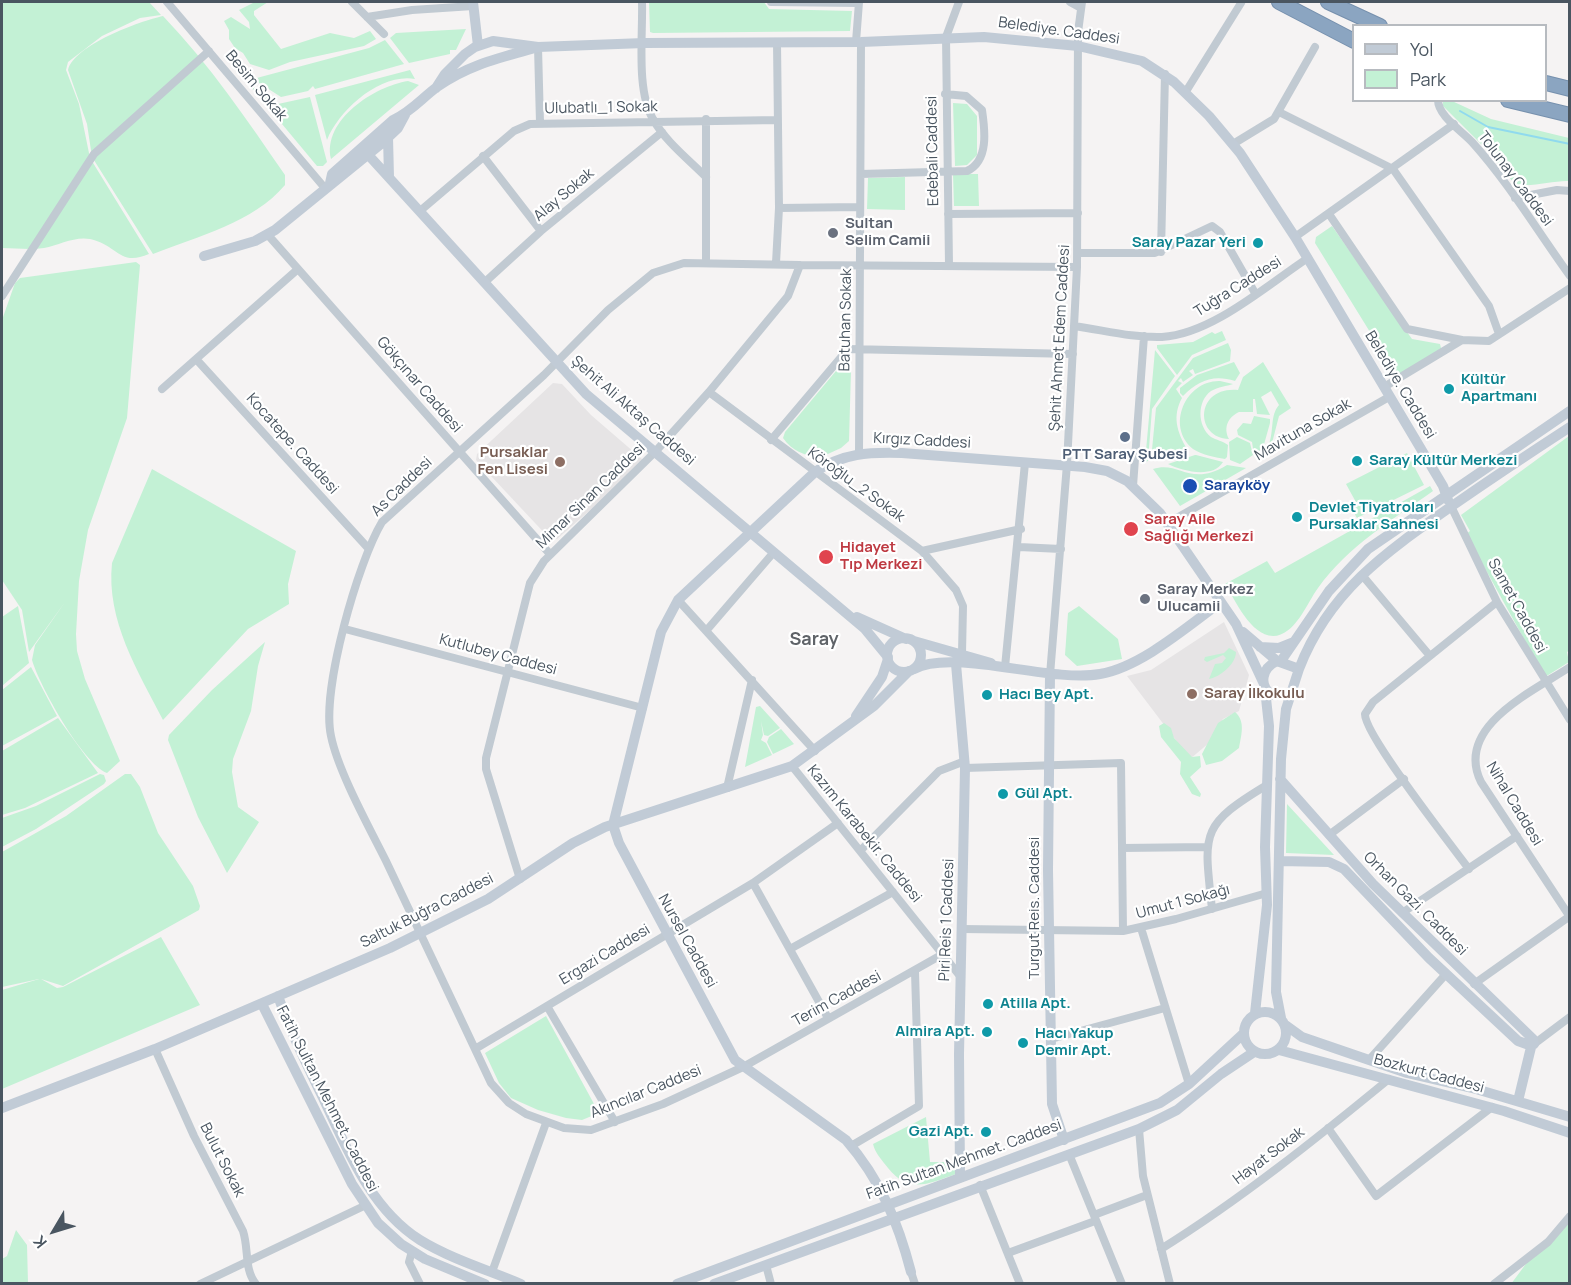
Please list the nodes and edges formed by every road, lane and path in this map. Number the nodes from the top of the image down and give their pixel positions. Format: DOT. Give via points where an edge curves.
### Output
graph roads {
  1 [pos="167,2"];
  2 [pos="352,2"];
  3 [pos="642,2"];
  4 [pos="771,2"];
  5 [pos="859,2"];
  6 [pos="959,2"];
  7 [pos="1070,2"];
  8 [pos="1279,2"];
  9 [pos="1328,2"];
  10 [pos="1242,3"];
  11 [pos="473,4"];
  12 [pos="1082,5"];
  13 [pos="367,17"];
  14 [pos="1376,24"];
  15 [pos="384,34"];
  16 [pos="945,37"];
  17 [pos="1352,40"];
  18 [pos="858,42"];
  19 [pos="644,43"];
  20 [pos="777,43"];
  21 [pos="478,46"];
  22 [pos="1078,46"];
  23 [pos="538,47"];
  24 [pos="1315,47"];
  25 [pos="209,51"];
  26 [pos="1165,74"];
  27 [pos="1547,84"];
  28 [pos="436,88"];
  29 [pos="1569,89"];
  30 [pos="1185,93"];
  31 [pos="945,94"];
  32 [pos="1439,102"];
  33 [pos="1516,102"];
  34 [pos="1279,112"];
  35 [pos="405,115"];
  36 [pos="1569,115"];
  37 [pos="706,119"];
  38 [pos="653,120"];
  39 [pos="778,120"];
  40 [pos="540,123"];
  41 [pos="1454,124"];
  42 [pos="662,132"];
  43 [pos="388,137"];
  44 [pos="1233,144"];
  45 [pos="365,151"];
  46 [pos="483,156"];
  47 [pos="1393,170"];
  48 [pos="948,171"];
  49 [pos="861,174"];
  50 [pos="389,177"];
  51 [pos="706,177"];
  52 [pos="327,185"];
  53 [pos="1569,191"];
  54 [pos="1515,198"];
  55 [pos="860,207"];
  56 [pos="779,208"];
  57 [pos="420,211"];
  58 [pos="1078,213"];
  59 [pos="948,214"];
  60 [pos="1329,214"];
  61 [pos="541,231"];
  62 [pos="268,236"];
  63 [pos="1295,237"];
  64 [pos="1161,252"];
  65 [pos="1078,253"];
  66 [pos="204,256"];
  67 [pos="1308,258"];
  68 [pos="706,263"];
  69 [pos="776,263"];
  70 [pos="800,265"];
  71 [pos="860,265"];
  72 [pos="949,265"];
  73 [pos="1077,267"];
  74 [pos="298,269"];
  75 [pos="1569,276"];
  76 [pos="485,282"];
  77 [pos="1569,288"];
  78 [pos="1256,293"];
  79 [pos="2,296"];
  80 [pos="1074,326"];
  81 [pos="1499,334"];
  82 [pos="1144,336"];
  83 [pos="1462,340"];
  84 [pos="859,348"];
  85 [pos="1073,354"];
  86 [pos="196,359"];
  87 [pos="556,363"];
  88 [pos="162,389"];
  89 [pos="709,392"];
  90 [pos="1386,392"];
  91 [pos="1569,411"];
  92 [pos="1569,427"];
  93 [pos="771,440"];
  94 [pos="459,452"];
  95 [pos="655,452"];
  96 [pos="860,453"];
  97 [pos="1025,463"];
  98 [pos="1067,464"];
  99 [pos="815,472"];
  100 [pos="1133,486"];
  101 [pos="1448,500"];
  102 [pos="1168,523"];
  103 [pos="1021,529"];
  104 [pos="750,531"];
  105 [pos="1018,547"];
  106 [pos="368,548"];
  107 [pos="1061,549"];
  108 [pos="922,550"];
  109 [pos="774,552"];
  110 [pos="549,553"];
  111 [pos="1362,575"];
  112 [pos="830,599"];
  113 [pos="678,600"];
  114 [pos="1221,602"];
  115 [pos="1497,602"];
  116 [pos="1236,624"];
  117 [pos="345,629"];
  118 [pos="706,631"];
  119 [pos="910,640"];
  120 [pos="1294,642"];
  121 [pos="1259,646"];
  122 [pos="962,653"];
  123 [pos="1430,656"];
  124 [pos="888,658"];
  125 [pos="1279,661"];
  126 [pos="956,664"];
  127 [pos="1002,667"];
  128 [pos="1569,667"];
  129 [pos="1299,669"];
  130 [pos="911,670"];
  131 [pos="508,672"];
  132 [pos="1050,675"];
  133 [pos="752,681"];
  134 [pos="1545,683"];
  135 [pos="1264,685"];
  136 [pos="1290,694"];
  137 [pos="643,708"];
  138 [pos="1569,720"];
  139 [pos="852,721"];
  140 [pos="815,751"];
  141 [pos="965,765"];
  142 [pos="1050,765"];
  143 [pos="792,766"];
  144 [pos="1280,779"];
  145 [pos="1404,779"];
  146 [pos="1267,784"];
  147 [pos="727,788"];
  148 [pos="838,823"];
  149 [pos="613,825"];
  150 [pos="1329,835"];
  151 [pos="1517,836"];
  152 [pos="1122,848"];
  153 [pos="1207,848"];
  154 [pos="860,851"];
  155 [pos="1280,861"];
  156 [pos="1468,869"];
  157 [pos="520,879"];
  158 [pos="753,883"];
  159 [pos="893,892"];
  160 [pos="1266,892"];
  161 [pos="1212,909"];
  162 [pos="1397,916"];
  163 [pos="1569,916"];
  164 [pos="1141,928"];
  165 [pos="962,929"];
  166 [pos="1050,931"];
  167 [pos="1123,931"];
  168 [pos="666,933"];
  169 [pos="421,934"];
  170 [pos="790,950"];
  171 [pos="943,954"];
  172 [pos="915,972"];
  173 [pos="1446,974"];
  174 [pos="960,976"];
  175 [pos="1474,984"];
  176 [pos="279,996"];
  177 [pos="262,1004"];
  178 [pos="547,1006"];
  179 [pos="1165,1008"];
  180 [pos="1255,1013"];
  181 [pos="1569,1017"];
  182 [pos="828,1018"];
  183 [pos="1283,1021"];
  184 [pos="1243,1034"];
  185 [pos="1051,1039"];
  186 [pos="1534,1044"];
  187 [pos="475,1048"];
  188 [pos="155,1049"];
  189 [pos="1279,1050"];
  190 [pos="1254,1052"];
  191 [pos="1369,1060"];
  192 [pos="743,1067"];
  193 [pos="1389,1079"];
  194 [pos="1189,1084"];
  195 [pos="1518,1101"];
  196 [pos="1492,1107"];
  197 [pos="2,1108"];
  198 [pos="1569,1117"];
  199 [pos="615,1122"];
  200 [pos="546,1123"];
  201 [pos="1328,1128"];
  202 [pos="1139,1129"];
  203 [pos="1569,1133"];
  204 [pos="1064,1140"];
  205 [pos="851,1146"];
  206 [pos="1069,1154"];
  207 [pos="960,1177"];
  208 [pos="980,1185"];
  209 [pos="1148,1195"];
  210 [pos="364,1206"];
  211 [pos="892,1210"];
  212 [pos="1569,1216"];
  213 [pos="1095,1218"];
  214 [pos="1161,1249"];
  215 [pos="412,1251"];
  216 [pos="1008,1253"];
  217 [pos="248,1261"];
  218 [pos="766,1265"];
  219 [pos="492,1272"];
  220 [pos="913,1280"];
  221 [pos="200,1284"];
  222 [pos="256,1284"];
  223 [pos="420,1284"];
  224 [pos="485,1284"];
  225 [pos="521,1284"];
  226 [pos="677,1284"];
  227 [pos="714,1284"];
  228 [pos="771,1284"];
  229 [pos="1020,1284"];
  230 [pos="1122,1284"];
  231 [pos="1170,1284"];
  232 [pos="1494,1284"];
  1 -- 25 [label="street, Besim Sokak"];
  2 -- 13 [label="street"];
  3 -- 19 [label="street"];
  4 -- 5 [label="street"];
  5 -- 18 [label="street, Batuhan Sokak"];
  6 -- 16 [label="street"];
  7 -- 12 [label="street"];
  8 -- 17 [label="highway"];
  9 -- 14 [label="highway"];
  10 -- 30 [label="street"];
  11 -- 13 [label="street"];
  11 -- 21 [label="street"];
  12 -- 22 [label="street, Şehit Ahmet Edem Caddesi"];
  13 -- 15 [label="street"];
  16 -- 18 [label="street, Belediye. Caddesi"];
  16 -- 22 [label="street, Belediye. Caddesi"];
  16 -- 31 [label="street, Edebali Caddesi"];
  18 -- 20 [label="street, Belediye. Caddesi"];
  18 -- 49 [label="street, Batuhan Sokak"];
  19 -- 20 [label="street, Belediye. Caddesi"];
  19 -- 23 [label="street, Belediye. Caddesi"];
  19 -- 38 [label="street" via="644,95"];
  20 -- 39 [label="street"];
  21 -- 23 [label="street" via="503,41"];
  21 -- 28 [label="street" via="454,63"];
  22 -- 26 [label="street, Belediye. Caddesi" via="1132,57"];
  22 -- 58 [label="street, Şehit Ahmet Edem Caddesi"];
  23 -- 28 [label="street" via="488,60"];
  23 -- 40 [label="street"];
  24 -- 34 [label="street"];
  25 -- 52 [label="street, Besim Sokak"];
  25 -- 79 [label="street" via="108,140 83,169"];
  26 -- 30 [label="street, Belediye. Caddesi"];
  26 -- 64 [label="street"];
  27 -- 29 [label="highway"];
  28 -- 35 [label="street"];
  30 -- 44 [label="street, Belediye. Caddesi"];
  31 -- 48 [label="street, Edebali Caddesi"];
  31 -- 48 [label="street" via="974,100 983,116 983,150 978,165 967,171"];
  32 -- 41 [label="street, Tolunay Caddesi"];
  33 -- 36 [label="highway"];
  34 -- 44 [label="street"];
  34 -- 47 [label="street"];
  35 -- 43 [label="street"];
  35 -- 45 [label="street" via="393,120"];
  37 -- 38 [label="street, Ulubatlı_1 Sokak"];
  37 -- 39 [label="street, Ulubatlı_1 Sokak"];
  37 -- 51 [label="street"];
  38 -- 40 [label="street, Ulubatlı_1 Sokak"];
  38 -- 42 [label="street"];
  39 -- 56 [label="street"];
  40 -- 46 [label="street, Ulubatlı_1 Sokak" via="513,131"];
  41 -- 47 [label="street"];
  41 -- 54 [label="street, Tolunay Caddesi" via="1483,154"];
  42 -- 51 [label="street"];
  42 -- 61 [label="street, Alay Sokak"];
  43 -- 45 [label="street"];
  43 -- 50 [label="street"];
  44 -- 63 [label="street, Belediye. Caddesi"];
  45 -- 50 [label="street, Şehit Ali Aktaş Caddesi"];
  45 -- 52 [label="street" via="333,174"];
  46 -- 57 [label="street, Ulubatlı_1 Sokak"];
  46 -- 61 [label="street"];
  47 -- 60 [label="street"];
  47 -- 81 [label="street" via="1489,306"];
  48 -- 49 [label="street"];
  48 -- 59 [label="street, Edebali Caddesi"];
  49 -- 55 [label="street, Batuhan Sokak"];
  50 -- 57 [label="street, Şehit Ali Aktaş Caddesi"];
  51 -- 68 [label="street"];
  52 -- 62 [label="street"];
  53 -- 54 [label="street"];
  54 -- 75 [label="street, Tolunay Caddesi"];
  55 -- 56 [label="street"];
  55 -- 71 [label="street, Batuhan Sokak"];
  56 -- 69 [label="street"];
  57 -- 76 [label="street, Şehit Ali Aktaş Caddesi"];
  58 -- 59 [label="street"];
  58 -- 65 [label="street, Şehit Ahmet Edem Caddesi"];
  59 -- 72 [label="street, Edebali Caddesi"];
  60 -- 63 [label="street"];
  60 -- 83 [label="street" via="1407,329"];
  61 -- 76 [label="street, Alay Sokak"];
  62 -- 66 [label="street"];
  62 -- 74 [label="street, Gökçınar Caddesi"];
  63 -- 67 [label="street, Belediye. Caddesi"];
  64 -- 65 [label="street"];
  64 -- 78 [label="street" via="1209,226 1214,227"];
  65 -- 73 [label="street, Şehit Ahmet Edem Caddesi"];
  67 -- 78 [label="street, Tuğra Caddesi"];
  67 -- 90 [label="street, Belediye. Caddesi"];
  68 -- 69 [label="street, As Caddesi"];
  68 -- 87 [label="street, As Caddesi" via="668,266 642,281"];
  69 -- 70 [label="street, As Caddesi"];
  70 -- 71 [label="street"];
  70 -- 89 [label="street, Mimar Sinan Caddesi" via="788,296"];
  71 -- 72 [label="street"];
  71 -- 84 [label="street, Batuhan Sokak"];
  72 -- 73 [label="street"];
  73 -- 80 [label="street, Şehit Ahmet Edem Caddesi"];
  74 -- 86 [label="street"];
  74 -- 94 [label="street, Gökçınar Caddesi"];
  76 -- 87 [label="street, Şehit Ali Aktaş Caddesi"];
  77 -- 81 [label="street"];
  78 -- 82 [label="street, Tuğra Caddesi" via="1187,333"];
  80 -- 82 [label="street, Tuğra Caddesi"];
  80 -- 85 [label="street, Şehit Ahmet Edem Caddesi"];
  81 -- 83 [label="street" via="1489,341"];
  82 -- 100 [label="street"];
  83 -- 90 [label="street, Mavituna Sokak"];
  84 -- 85 [label="street"];
  84 -- 93 [label="street" via="848,349"];
  84 -- 96 [label="street, Batuhan Sokak"];
  85 -- 98 [label="street, Şehit Ahmet Edem Caddesi"];
  86 -- 88 [label="street"];
  86 -- 106 [label="street, Kocatepe. Caddesi"];
  87 -- 94 [label="street, As Caddesi"];
  87 -- 95 [label="street, Şehit Ali Aktaş Caddesi"];
  89 -- 93 [label="street, Köroğlu_2 Sokak"];
  89 -- 95 [label="street, Mimar Sinan Caddesi"];
  90 -- 101 [label="street, Belediye. Caddesi"];
  90 -- 102 [label="street, Mavituna Sokak"];
  91 -- 101 [label="street"];
  92 -- 101 [label="street"];
  93 -- 99 [label="street, Köroğlu_2 Sokak"];
  94 -- 106 [label="street, As Caddesi" via="382,522"];
  94 -- 110 [label="street, Gökçınar Caddesi"];
  95 -- 104 [label="street, Şehit Ali Aktaş Caddesi"];
  95 -- 110 [label="street, Mimar Sinan Caddesi"];
  96 -- 97 [label="street, Kırgız Caddesi"];
  96 -- 99 [label="street, Kırgız Caddesi" via="841,457"];
  97 -- 98 [label="street, Kırgız Caddesi"];
  97 -- 103 [label="street"];
  98 -- 100 [label="street, Kırgız Caddesi" via="1107,471"];
  98 -- 107 [label="street, Şehit Ahmet Edem Caddesi"];
  99 -- 104 [label="street, Kırgız Caddesi"];
  99 -- 108 [label="street, Köroğlu_2 Sokak"];
  100 -- 102 [label="street, Kırgız Caddesi"];
  101 -- 111 [label="street"];
  101 -- 115 [label="street, Samet Caddesi"];
  101 -- 120 [label="street" via="1382,537 1355,560"];
  102 -- 114 [label="street, Kırgız Caddesi"];
  103 -- 105 [label="street"];
  103 -- 108 [label="street"];
  104 -- 109 [label="street, Şehit Ali Aktaş Caddesi"];
  104 -- 113 [label="street, Kırgız Caddesi"];
  105 -- 107 [label="street"];
  105 -- 127 [label="street"];
  106 -- 117 [label="street, As Caddesi"];
  107 -- 132 [label="street, Şehit Ahmet Edem Caddesi"];
  108 -- 122 [label="street, Köroğlu_2 Sokak" via="956,590 963,606"];
  109 -- 112 [label="street, Şehit Ali Aktaş Caddesi"];
  109 -- 118 [label="street"];
  110 -- 131 [label="street, Mimar Sinan Caddesi" via="530,583"];
  111 -- 123 [label="street"];
  111 -- 129 [label="street" via="1319,625"];
  112 -- 119 [label="street, Şehit Ali Aktaş Caddesi" via="864,621"];
  112 -- 124 [label="street, Şehit Ali Aktaş Caddesi" via="865,630"];
  113 -- 118 [label="street"];
  113 -- 137 [label="street, Kırgız Caddesi" via="664,623"];
  114 -- 116 [label="street, Kırgız Caddesi"];
  114 -- 132 [label="street, Şehit Ali Aktaş Caddesi" via="1120,668 1098,675"];
  115 -- 123 [label="street"];
  115 -- 134 [label="street, Samet Caddesi"];
  116 -- 121 [label="street, Kırgız Caddesi"];
  116 -- 135 [label="street, Kırgız Caddesi"];
  117 -- 131 [label="street, Kutlubey Caddesi"];
  117 -- 169 [label="street, As Caddesi" via="328,706 331,737"];
  118 -- 133 [label="street"];
  119 -- 122 [label="street, Şehit Ali Aktaş Caddesi"];
  119 -- 124 [label="street" via="895,642 889,648"];
  119 -- 130 [label="street" via="921,655"];
  120 -- 121 [label="street" via="1279,648"];
  120 -- 125 [label="street"];
  121 -- 125 [label="street, Kırgız Caddesi"];
  122 -- 127 [label="street, Şehit Ali Aktaş Caddesi"];
  123 -- 145 [label="street" via="1372,702 1365,714 1365,720"];
  124 -- 130 [label="street, Şehit Ali Aktaş Caddesi" via="898,671"];
  124 -- 139 [label="street, Saltuk Buğra Caddesi" via="882,677"];
  125 -- 129 [label="street"];
  125 -- 135 [label="street" via="1266,669"];
  126 -- 127 [label="street, Şehit Ali Aktaş Caddesi"];
  126 -- 130 [label="street, Şehit Ali Aktaş Caddesi" via="930,664"];
  126 -- 141 [label="street, Piri Reis 1 Caddesi"];
  127 -- 132 [label="street, Şehit Ali Aktaş Caddesi"];
  128 -- 134 [label="street, Nihal Caddesi"];
  129 -- 136 [label="street"];
  130 -- 139 [label="street, Saltuk Buğra Caddesi" via="874,706"];
  131 -- 137 [label="street, Kutlubey Caddesi"];
  131 -- 157 [label="street, Mimar Sinan Caddesi" via="486,769"];
  132 -- 142 [label="street, Turgut Reis. Caddesi"];
  133 -- 140 [label="street"];
  133 -- 147 [label="street"];
  134 -- 138 [label="street, Samet Caddesi"];
  134 -- 151 [label="street, Nihal Caddesi" via="1489,725 1477,742 1476,771"];
  135 -- 136 [label="street" via="1272,695"];
  135 -- 146 [label="street, Fatih Sultan Mehmet. Caddesi" via="1269,726"];
  136 -- 144 [label="street"];
  137 -- 149 [label="street, Kırgız Caddesi"];
  139 -- 140 [label="street, Saltuk Buğra Caddesi"];
  140 -- 143 [label="street, Saltuk Buğra Caddesi"];
  141 -- 142 [label="street"];
  141 -- 154 [label="street" via="939,771"];
  141 -- 165 [label="street, Piri Reis 1 Caddesi"];
  142 -- 152 [label="street" via="1121,763"];
  142 -- 166 [label="street, Turgut Reis. Caddesi"];
  143 -- 147 [label="street, Saltuk Buğra Caddesi"];
  143 -- 148 [label="street, Kazım Karabekir. Caddesi"];
  144 -- 150 [label="street, Orhan Gazi. Caddesi"];
  144 -- 155 [label="street"];
  145 -- 150 [label="street"];
  145 -- 156 [label="street"];
  146 -- 153 [label="street" via="1217,820"];
  146 -- 160 [label="street, Fatih Sultan Mehmet. Caddesi"];
  147 -- 149 [label="street, Saltuk Buğra Caddesi"];
  148 -- 154 [label="street, Kazım Karabekir. Caddesi"];
  148 -- 158 [label="street, Ergazi Caddesi"];
  149 -- 157 [label="street, Saltuk Buğra Caddesi" via="573,843"];
  149 -- 168 [label="street, Nursel Caddesi" via="630,869"];
  150 -- 162 [label="street, Orhan Gazi. Caddesi"];
  151 -- 156 [label="street"];
  151 -- 163 [label="street, Nihal Caddesi"];
  152 -- 153 [label="street"];
  152 -- 167 [label="street"];
  153 -- 161 [label="street"];
  154 -- 159 [label="street, Kazım Karabekir. Caddesi"];
  155 -- 162 [label="street, Orhan Gazi. Caddesi" via="1337,865"];
  155 -- 183 [label="street" via="1276,992"];
  156 -- 162 [label="street"];
  157 -- 169 [label="street, Saltuk Buğra Caddesi"];
  158 -- 168 [label="street, Ergazi Caddesi"];
  158 -- 170 [label="street"];
  159 -- 170 [label="street"];
  159 -- 171 [label="street, Kazım Karabekir. Caddesi"];
  160 -- 161 [label="street, Umut 1 Sokağı"];
  160 -- 180 [label="street, Fatih Sultan Mehmet. Caddesi"];
  161 -- 164 [label="street, Umut 1 Sokağı"];
  162 -- 173 [label="street, Orhan Gazi. Caddesi"];
  162 -- 175 [label="street, Orhan Gazi. Caddesi"];
  163 -- 175 [label="street"];
  164 -- 167 [label="street, Umut 1 Sokağı"];
  164 -- 179 [label="street"];
  165 -- 166 [label="street, Umut 1 Sokağı"];
  165 -- 174 [label="street, Piri Reis 1 Caddesi"];
  166 -- 167 [label="street, Umut 1 Sokağı"];
  166 -- 185 [label="street, Turgut Reis. Caddesi"];
  168 -- 178 [label="street, Ergazi Caddesi"];
  168 -- 192 [label="street, Nursel Caddesi" via="735,1060"];
  169 -- 176 [label="street, Saltuk Buğra Caddesi"];
  169 -- 187 [label="street, Akıncılar Caddesi"];
  170 -- 182 [label="street"];
  171 -- 172 [label="street, Terim Caddesi"];
  171 -- 174 [label="street, Kazım Karabekir. Caddesi"];
  172 -- 182 [label="street, Terim Caddesi"];
  172 -- 205 [label="street" via="919,1106"];
  173 -- 186 [label="street, Orhan Gazi. Caddesi" via="1518,1041"];
  173 -- 191 [label="street"];
  174 -- 207 [label="street, Piri Reis 1 Caddesi"];
  175 -- 186 [label="street, Orhan Gazi. Caddesi"];
  176 -- 177 [label="street, Saltuk Buğra Caddesi"];
  176 -- 219 [label="street, Fatih Sultan Mehmet. Caddesi" via="305,1062 371,1191 418,1239"];
  177 -- 188 [label="street, Saltuk Buğra Caddesi"];
  177 -- 210 [label="street, Fatih Sultan Mehmet. Caddesi"];
  178 -- 187 [label="street, Ergazi Caddesi"];
  178 -- 199 [label="street"];
  179 -- 185 [label="street"];
  179 -- 194 [label="street"];
  180 -- 183 [label="street" via="1269,1011"];
  180 -- 184 [label="street, Fatih Sultan Mehmet. Caddesi" via="1245,1024"];
  181 -- 186 [label="street"];
  182 -- 192 [label="street, Terim Caddesi"];
  183 -- 189 [label="street" via="1286,1038"];
  183 -- 191 [label="street, Bozkurt Caddesi" via="1302,1037"];
  184 -- 190 [label="street"];
  184 -- 194 [label="street, Fatih Sultan Mehmet. Caddesi"];
  185 -- 204 [label="street, Turgut Reis. Caddesi" via="1052,1104"];
  186 -- 195 [label="street"];
  187 -- 200 [label="street, Akıncılar Caddesi" via="498,1093"];
  188 -- 197 [label="street, Saltuk Buğra Caddesi"];
  188 -- 217 [label="street, Bulut Sokak" via="243,1231"];
  189 -- 190 [label="street, Fatih Sultan Mehmet. Caddesi"];
  189 -- 193 [label="street, Bozkurt Caddesi"];
  190 -- 202 [label="street, Fatih Sultan Mehmet. Caddesi" via="1177,1110"];
  191 -- 195 [label="street, Bozkurt Caddesi"];
  192 -- 199 [label="street, Akıncılar Caddesi"];
  192 -- 205 [label="street"];
  193 -- 196 [label="street, Bozkurt Caddesi"];
  193 -- 201 [label="street, Hayat Sokak"];
  194 -- 204 [label="street, Fatih Sultan Mehmet. Caddesi" via="1160,1103"];
  195 -- 198 [label="street, Bozkurt Caddesi"];
  196 -- 201 [label="street" via="1376,1196"];
  196 -- 203 [label="street, Bozkurt Caddesi"];
  199 -- 200 [label="street, Akıncılar Caddesi" via="577,1131"];
  200 -- 219 [label="street"];
  201 -- 214 [label="street, Hayat Sokak"];
  202 -- 206 [label="street, Fatih Sultan Mehmet. Caddesi"];
  202 -- 209 [label="street"];
  204 -- 207 [label="street, Fatih Sultan Mehmet. Caddesi"];
  205 -- 211 [label="street"];
  206 -- 208 [label="street, Fatih Sultan Mehmet. Caddesi"];
  206 -- 213 [label="street"];
  207 -- 211 [label="street, Fatih Sultan Mehmet. Caddesi"];
  208 -- 211 [label="street, Fatih Sultan Mehmet. Caddesi"];
  208 -- 216 [label="street"];
  209 -- 213 [label="street"];
  209 -- 214 [label="street"];
  210 -- 215 [label="street, Fatih Sultan Mehmet. Caddesi"];
  210 -- 217 [label="street"];
  211 -- 218 [label="street, Fatih Sultan Mehmet. Caddesi"];
  211 -- 220 [label="street"];
  211 -- 226 [label="street, Fatih Sultan Mehmet. Caddesi"];
  212 -- 232 [label="street" via="1548,1242"];
  213 -- 216 [label="street"];
  213 -- 230 [label="street"];
  214 -- 231 [label="street"];
  215 -- 223 [label="street" via="409,1262"];
  215 -- 224 [label="street, Fatih Sultan Mehmet. Caddesi"];
  216 -- 229 [label="street"];
  217 -- 221 [label="street"];
  217 -- 222 [label="street, Bulut Sokak" via="250,1276"];
  218 -- 227 [label="street, Fatih Sultan Mehmet. Caddesi"];
  218 -- 228 [label="street"];
  219 -- 225 [label="street, Fatih Sultan Mehmet. Caddesi"];
}
